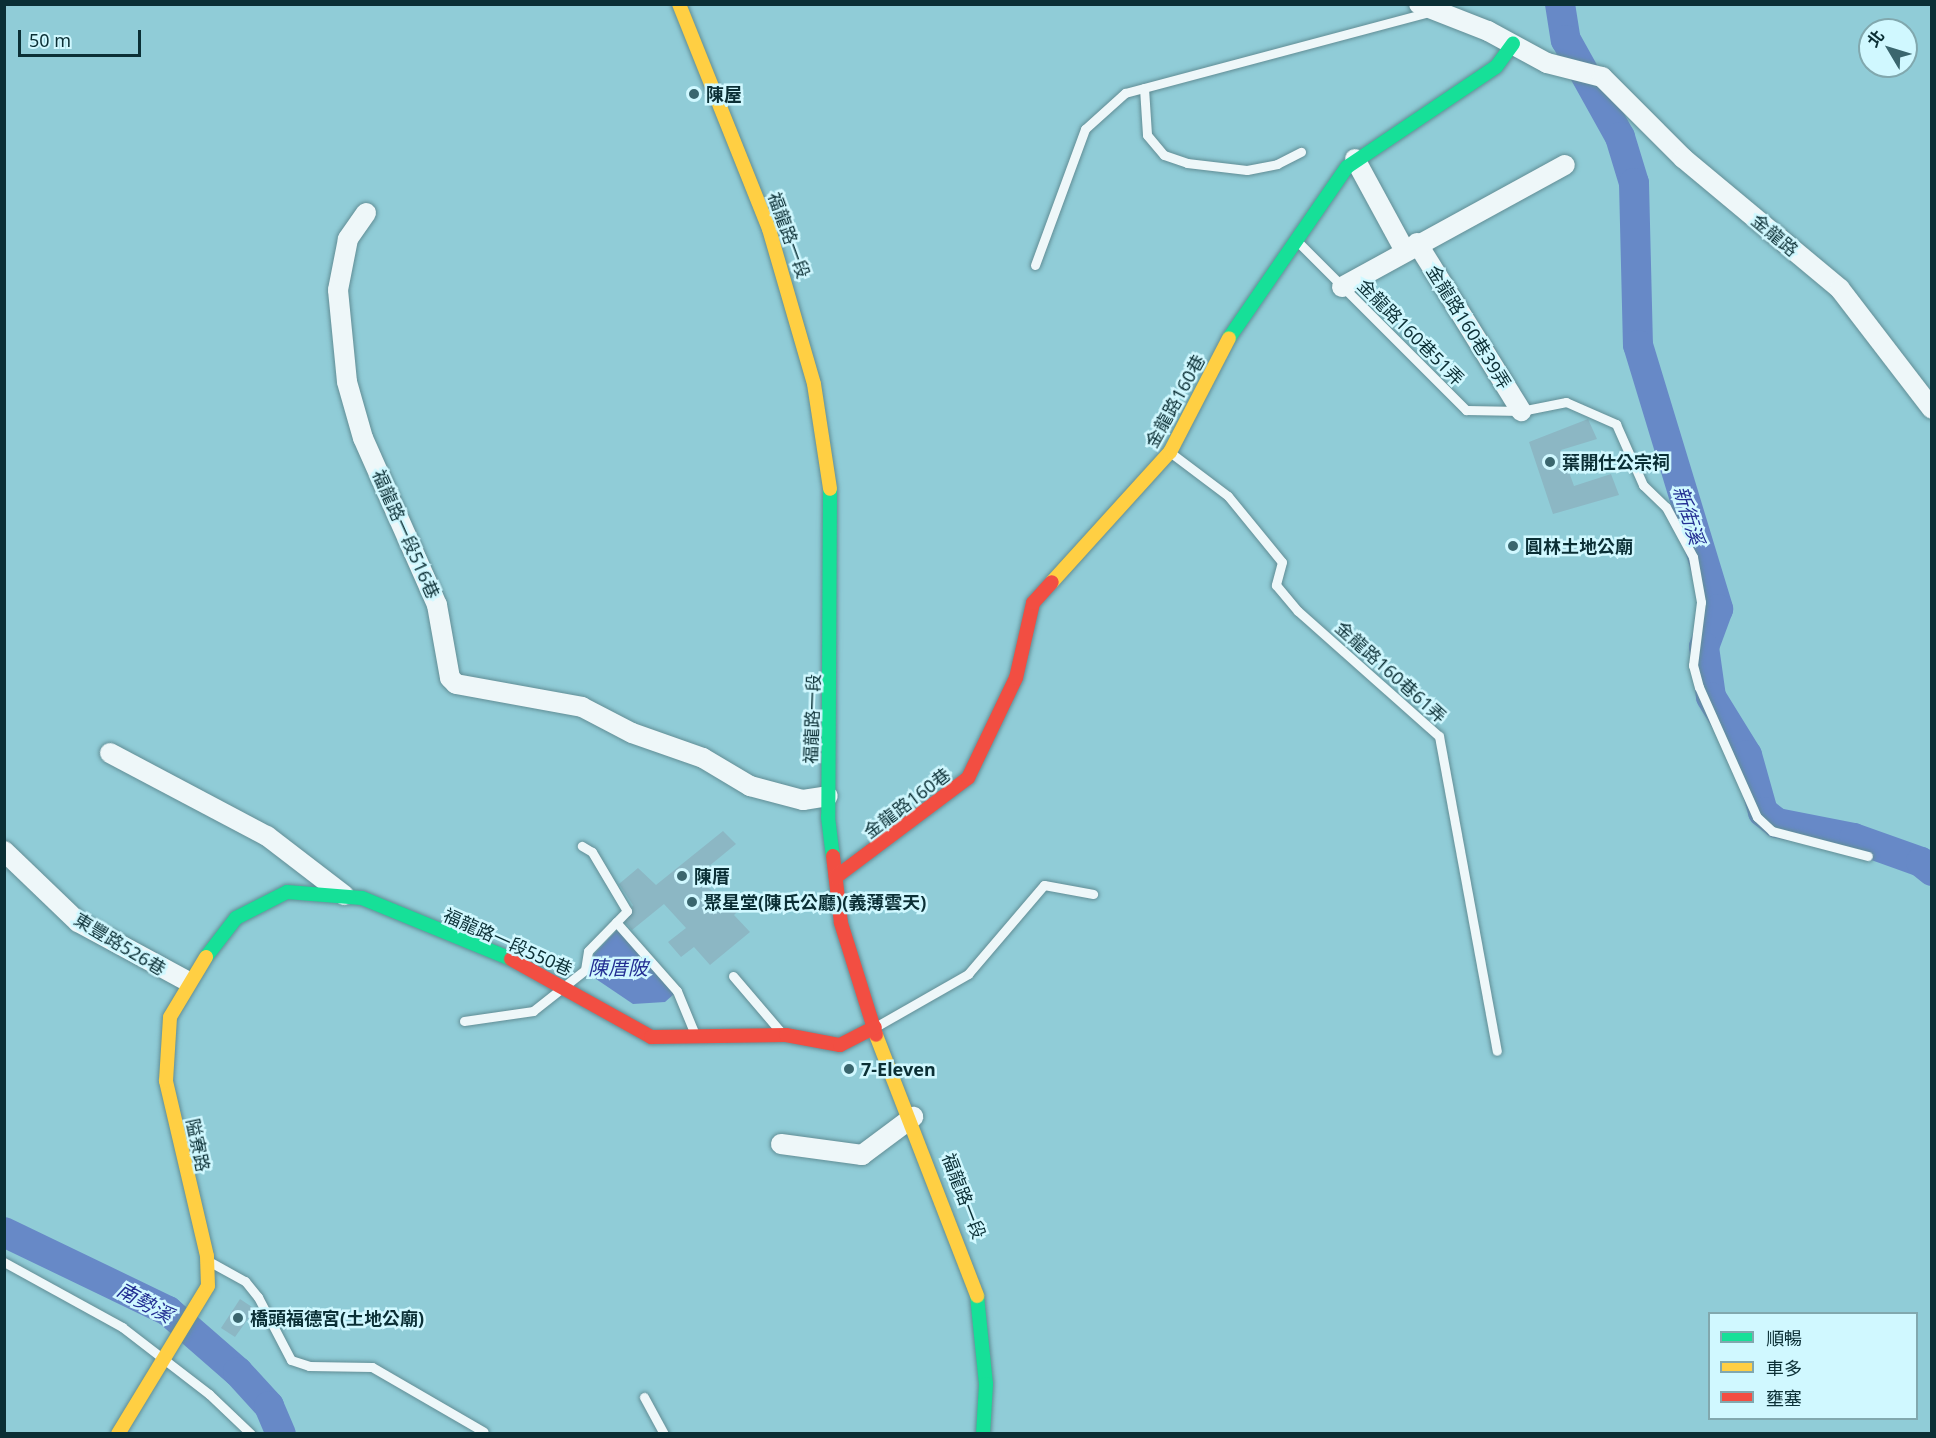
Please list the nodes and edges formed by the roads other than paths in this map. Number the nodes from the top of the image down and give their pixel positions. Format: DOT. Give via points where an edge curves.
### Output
graph roads {
  1 [pos="679,4"];
  2 [pos="1425,8"];
  3 [pos="1513,44"];
  4 [pos="1144,88"];
  5 [pos="1301,152"];
  6 [pos="1355,159"];
  7 [pos="1565,165"];
  8 [pos="366,213"];
  9 [pos="1294,238"];
  10 [pos="1411,247"];
  11 [pos="1035,265"];
  12 [pos="1342,287"];
  13 [pos="1932,409"];
  14 [pos="1521,411"];
  15 [pos="1170,452"];
  16 [pos="111,753"];
  17 [pos="828,796"];
  18 [pos="582,846"];
  19 [pos="4,851"];
  20 [pos="1868,856"];
  21 [pos="836,877"];
  22 [pos="1093,894"];
  23 [pos="345,895"];
  24 [pos="616,922"];
  25 [pos="733,976"];
  26 [pos="187,981"];
  27 [pos="565,987"];
  28 [pos="464,1021"];
  29 [pos="875,1027"];
  30 [pos="783,1035"];
  31 [pos="698,1040"];
  32 [pos="1497,1051"];
  33 [pos="913,1117"];
  34 [pos="781,1144"];
  35 [pos="207,1260"];
  36 [pos="4,1262"];
  37 [pos="165,1360"];
  38 [pos="644,1397"];
  39 [pos="483,1432"];
  40 [pos="118,1434"];
  41 [pos="250,1434"];
  42 [pos="664,1434"];
  43 [pos="982,1434"];
  1 -- 17 [label="street, 福龍路一段" via="790,289 827,443 833,605"];
  2 -- 3 [label="street"];
  2 -- 4 [label="lane"];
  3 -- 6 [label="street, 金龍路160巷" via="1496,67"];
  3 -- 13 [label="street, 金龍路" via="1569,70 1602,77 1683,158 1840,289"];
  4 -- 5 [label="lane" via="1147,135 1164,155 1187,163 1246,170 1277,164"];
  4 -- 11 [label="lane" via="1125,93 1084,129"];
  6 -- 9 [label="street, 金龍路160巷"];
  6 -- 10 [label="street, 金龍路160巷39弄"];
  7 -- 10 [label="street"];
  8 -- 17 [label="street, 福龍路一段516巷" via="348,239 338,290 347,382 363,438 437,605 450,678 456,684 582,707 632,733 703,758 750,786 803,800"];
  9 -- 12 [label="lane, 金龍路160巷51弄"];
  9 -- 15 [label="street, 金龍路160巷" via="1234,329"];
  10 -- 12 [label="street"];
  10 -- 14 [label="street, 金龍路160巷39弄"];
  12 -- 14 [label="lane, 金龍路160巷51弄" via="1466,410"];
  14 -- 20 [label="lane, 金龍路160巷51弄" via="1566,402 1616,424 1643,485 1666,507 1693,557 1702,621 1693,665 1699,687 1757,817 1772,831"];
  15 -- 21 [label="street, 金龍路160巷" via="1033,603 1016,678 968,778"];
  15 -- 32 [label="lane, 金龍路160巷61弄" via="1228,496 1282,562 1276,585 1298,611 1439,736"];
  16 -- 23 [label="street" via="267,836"];
  17 -- 21 [label="street, 福龍路一段"];
  18 -- 24 [label="lane" via="627,911"];
  19 -- 26 [label="street, 東豐路526巷" via="78,922"];
  21 -- 29 [label="street, 福龍路一段" via="841,923"];
  22 -- 29 [label="lane" via="1044,885 968,974"];
  23 -- 26 [label="street, 福龍路一段550巷" via="287,892 251,908 236,918"];
  23 -- 27 [label="street, 福龍路一段550巷" via="515,961"];
  24 -- 27 [label="lane" via="588,951 585,970"];
  24 -- 31 [label="lane" via="677,991"];
  25 -- 30 [label="lane"];
  26 -- 35 [label="street, 隘寮路" via="170,1017 166,1081"];
  27 -- 28 [label="lane" via="533,1011"];
  27 -- 31 [label="street, 福龍路一段550巷" via="651,1037"];
  29 -- 30 [label="street, 福龍路一段550巷" via="840,1046"];
  29 -- 33 [label="street, 福龍路一段"];
  30 -- 31 [label="street, 福龍路一段550巷"];
  33 -- 34 [label="street" via="862,1155"];
  33 -- 43 [label="street, 福龍路一段" via="976,1285 986,1384"];
  35 -- 37 [label="street, 隘寮路" via="208,1286"];
  35 -- 39 [label="lane" via="245,1281 258,1297 291,1360 309,1366 372,1367"];
  36 -- 37 [label="lane" via="122,1327"];
  37 -- 40 [label="street"];
  37 -- 41 [label="lane" via="209,1394"];
  38 -- 42 [label="lane"];
}
